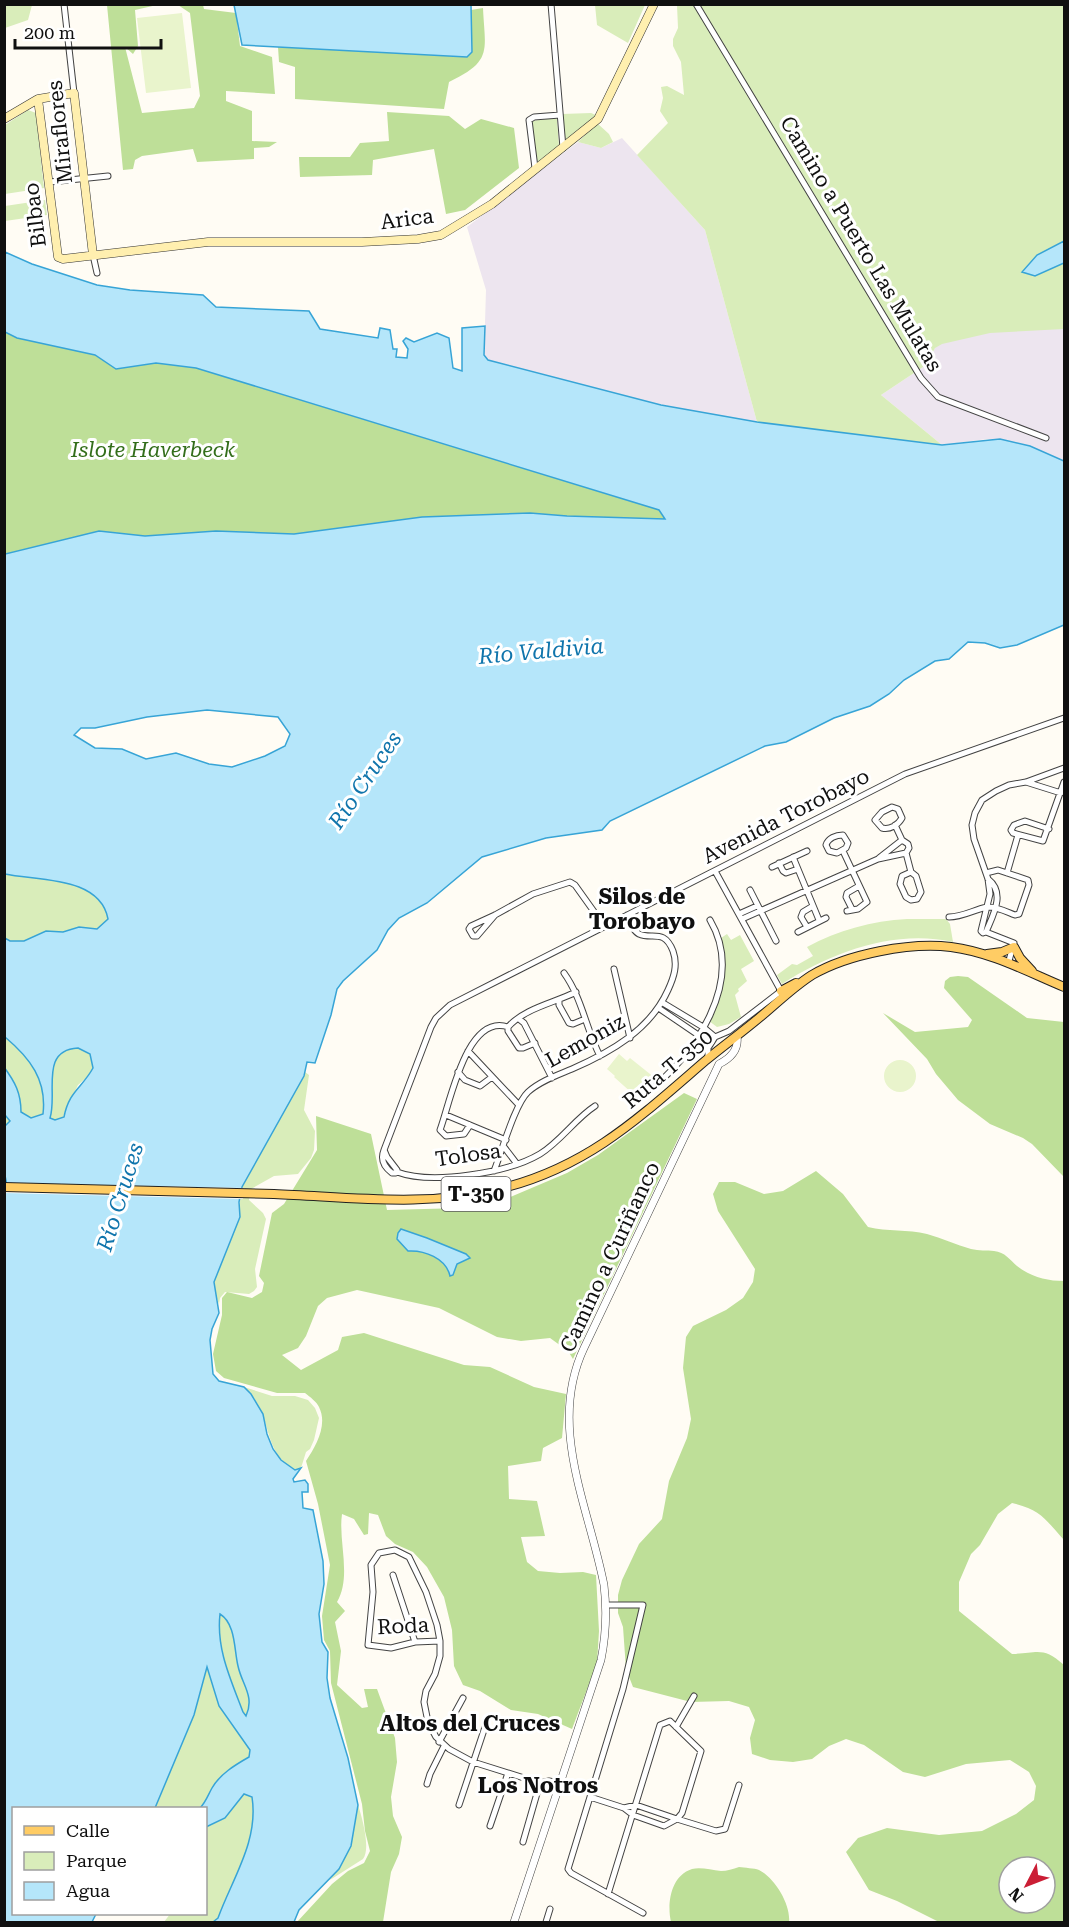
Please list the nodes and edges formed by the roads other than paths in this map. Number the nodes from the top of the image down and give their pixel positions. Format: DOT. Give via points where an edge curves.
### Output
graph roads {
  1 [pos="64,4"];
  2 [pos="551,4"];
  3 [pos="654,4"];
  4 [pos="698,6"];
  5 [pos="74,93"];
  6 [pos="38,99"];
  7 [pos="560,114"];
  8 [pos="4,119"];
  9 [pos="563,148"];
  10 [pos="536,168"];
  11 [pos="108,176"];
  12 [pos="83,178"];
  13 [pos="50,182"];
  14 [pos="93,255"];
  15 [pos="58,256"];
  16 [pos="97,273"];
  17 [pos="1046,438"];
  18 [pos="1065,718"];
  19 [pos="1065,768"];
  20 [pos="1026,782"];
  21 [pos="1065,782"];
  22 [pos="1061,793"];
  23 [pos="895,825"];
  24 [pos="1049,829"];
  25 [pos="1018,835"];
  26 [pos="902,840"];
  27 [pos="807,851"];
  28 [pos="843,851"];
  29 [pos="906,853"];
  30 [pos="793,857"];
  31 [pos="878,859"];
  32 [pos="779,864"];
  33 [pos="772,867"];
  34 [pos="798,869"];
  35 [pos="851,869"];
  36 [pos="715,871"];
  37 [pos="911,872"];
  38 [pos="1007,873"];
  39 [pos="987,876"];
  40 [pos="859,886"];
  41 [pos="806,889"];
  42 [pos="750,890"];
  43 [pos="813,906"];
  44 [pos="987,907"];
  45 [pos="758,908"];
  46 [pos="996,908"];
  47 [pos="495,915"];
  48 [pos="627,915"];
  49 [pos="740,917"];
  50 [pos="949,917"];
  51 [pos="710,920"];
  52 [pos="605,927"];
  53 [pos="807,927"];
  54 [pos="798,932"];
  55 [pos="986,932"];
  56 [pos="776,941"];
  57 [pos="1014,946"];
  58 [pos="984,954"];
  59 [pos="1008,964"];
  60 [pos="614,969"];
  61 [pos="564,973"];
  62 [pos="812,975"];
  63 [pos="1036,975"];
  64 [pos="1065,987"];
  65 [pos="781,991"];
  66 [pos="576,992"];
  67 [pos="559,1000"];
  68 [pos="661,1006"];
  69 [pos="519,1019"];
  70 [pos="585,1019"];
  71 [pos="508,1027"];
  72 [pos="703,1027"];
  73 [pos="729,1031"];
  74 [pos="699,1034"];
  75 [pos="737,1035"];
  76 [pos="715,1037"];
  77 [pos="630,1038"];
  78 [pos="535,1042"];
  79 [pos="710,1043"];
  80 [pos="468,1051"];
  81 [pos="600,1056"];
  82 [pos="708,1059"];
  83 [pos="719,1065"];
  84 [pos="459,1072"];
  85 [pos="492,1077"];
  86 [pos="552,1078"];
  87 [pos="646,1093"];
  88 [pos="518,1104"];
  89 [pos="596,1106"];
  90 [pos="446,1115"];
  91 [pos="470,1125"];
  92 [pos="506,1140"];
  93 [pos="504,1147"];
  94 [pos="517,1164"];
  95 [pos="494,1171"];
  96 [pos="397,1172"];
  97 [pos="4,1188"];
  98 [pos="393,1575"];
  99 [pos="606,1605"];
  100 [pos="440,1641"];
  101 [pos="415,1642"];
  102 [pos="694,1696"];
  103 [pos="463,1698"];
  104 [pos="488,1718"];
  105 [pos="676,1727"];
  106 [pos="442,1744"];
  107 [pos="473,1762"];
  108 [pos="508,1773"];
  109 [pos="540,1783"];
  110 [pos="559,1783"];
  111 [pos="428,1784"];
  112 [pos="549,1785"];
  113 [pos="739,1785"];
  114 [pos="556,1791"];
  115 [pos="590,1797"];
  116 [pos="459,1804"];
  117 [pos="636,1805"];
  118 [pos="624,1808"];
  119 [pos="633,1815"];
  120 [pos="677,1819"];
  121 [pos="490,1826"];
  122 [pos="523,1842"];
  123 [pos="609,1894"];
  124 [pos="550,1909"];
  125 [pos="643,1913"];
  126 [pos="514,1923"];
  127 [pos="546,1923"];
  1 -- 5 [label="street, Miraflores"];
  2 -- 7 [label="street"];
  3 -- 9 [label="main road, Arica" via="598,118"];
  4 -- 17 [label="street, Camino a Puerto Las Mulatas" via="921,378 938,397"];
  5 -- 6 [label="main road"];
  5 -- 12 [label="main road, Miraflores"];
  6 -- 8 [label="main road"];
  6 -- 13 [label="main road, Bilbao"];
  7 -- 9 [label="street"];
  7 -- 10 [label="street" via="529,120"];
  9 -- 10 [label="main road, Arica"];
  10 -- 14 [label="main road, Arica" via="492,204 441,235 362,242 208,242"];
  11 -- 12 [label="street"];
  12 -- 13 [label="street"];
  12 -- 14 [label="main road, Miraflores"];
  13 -- 15 [label="main road, Bilbao"];
  14 -- 15 [label="main road, Arica" via="63,260"];
  14 -- 16 [label="street"];
  18 -- 36 [label="street, Avenida Torobayo" via="905,774"];
  19 -- 20 [label="street"];
  20 -- 22 [label="street"];
  20 -- 39 [label="street" via="988,795 975,813 972,832"];
  21 -- 22 [label="street"];
  22 -- 24 [label="street"];
  23 -- 23 [label="street" via="882,828 875,820 895,807 902,818"];
  23 -- 26 [label="street"];
  24 -- 25 [label="street" via="1042,842"];
  24 -- 25 [label="street" via="1021,821 1011,828"];
  25 -- 38 [label="street"];
  26 -- 29 [label="street" via="909,846"];
  26 -- 31 [label="street"];
  27 -- 30 [label="street"];
  28 -- 35 [label="street"];
  29 -- 31 [label="street"];
  29 -- 37 [label="street"];
  30 -- 32 [label="street"];
  30 -- 34 [label="street"];
  31 -- 35 [label="street"];
  32 -- 33 [label="street"];
  32 -- 34 [label="street" via="786,873"];
  34 -- 41 [label="street"];
  35 -- 40 [label="street"];
  35 -- 41 [label="street"];
  36 -- 48 [label="street, Avenida Torobayo"];
  36 -- 49 [label="street"];
  37 -- 37 [label="street" via="902,876 900,882 911,900 921,892"];
  38 -- 39 [label="street" via="998,870"];
  38 -- 46 [label="street" via="1026,879 1029,885 1018,914"];
  39 -- 44 [label="street"];
  39 -- 46 [label="street" via="996,888"];
  40 -- 40 [label="street" via="847,893 849,910 867,902"];
  41 -- 43 [label="street"];
  41 -- 45 [label="street"];
  42 -- 45 [label="street"];
  43 -- 53 [label="street" via="801,917"];
  43 -- 53 [label="street" via="823,919"];
  44 -- 46 [label="street"];
  44 -- 50 [label="street" via="961,917"];
  44 -- 55 [label="street" via="981,931"];
  45 -- 49 [label="street"];
  45 -- 56 [label="street"];
  46 -- 55 [label="street"];
  47 -- 47 [label="street" via="470,926 473,936 477,936"];
  47 -- 52 [label="street" via="533,894 570,882"];
  48 -- 52 [label="street, Avenida Torobayo"];
  48 -- 68 [label="street, Lemoniz" via="637,932 660,936 672,949 675,971"];
  49 -- 65 [label="street"];
  51 -- 72 [label="street" via="719,939 723,965 718,993"];
  52 -- 96 [label="street, Avenida Torobayo" via="442,1011 431,1027 384,1150 385,1166 392,1173"];
  53 -- 54 [label="street"];
  55 -- 57 [label="street" via="1013,942"];
  57 -- 58 [label="main road"];
  57 -- 59 [label="street"];
  57 -- 63 [label="main road" via="1023,963"];
  58 -- 59 [label="main road, Ruta T-350 / T-350"];
  58 -- 62 [label="main road, Ruta T-350 / T-350" via="942,946 908,948 861,957"];
  59 -- 63 [label="main road, Ruta T-350 / T-350"];
  60 -- 77 [label="street"];
  61 -- 66 [label="street"];
  62 -- 65 [label="main road"];
  62 -- 75 [label="main road, Ruta T-350 / T-350"];
  63 -- 64 [label="main road, Ruta T-350 / T-350"];
  65 -- 73 [label="street"];
  66 -- 67 [label="street"];
  66 -- 70 [label="street"];
  67 -- 69 [label="street" via="546,1002"];
  67 -- 70 [label="street" via="569,1023"];
  68 -- 72 [label="street"];
  68 -- 74 [label="street"];
  68 -- 77 [label="street, Lemoniz"];
  69 -- 71 [label="street"];
  69 -- 78 [label="street"];
  70 -- 81 [label="street"];
  71 -- 78 [label="street" via="519,1048"];
  71 -- 80 [label="street" via="501,1025 486,1031"];
  72 -- 74 [label="street"];
  72 -- 76 [label="street"];
  73 -- 75 [label="street"];
  73 -- 76 [label="street"];
  74 -- 79 [label="street"];
  74 -- 87 [label="street" via="672,1070"];
  75 -- 82 [label="main road, Ruta T-350 / T-350"];
  75 -- 83 [label="street, Camino a Curiñanco" via="734,1053"];
  76 -- 79 [label="street"];
  77 -- 81 [label="street, Lemoniz"];
  78 -- 86 [label="street"];
  79 -- 82 [label="street"];
  80 -- 84 [label="street"];
  80 -- 85 [label="street"];
  81 -- 86 [label="street, Lemoniz"];
  82 -- 83 [label="street"];
  82 -- 97 [label="main road, Ruta T-350 / T-350" via="604,1144 556,1170 474,1195 343,1198"];
  83 -- 99 [label="street, Camino a Curiñanco" via="584,1348 573,1383 568,1416 570,1444"];
  84 -- 85 [label="street" via="465,1080 480,1086"];
  84 -- 90 [label="street"];
  85 -- 88 [label="street"];
  86 -- 88 [label="street, Lemoniz" via="529,1090"];
  88 -- 92 [label="street, Lemoniz"];
  89 -- 94 [label="street, Tolosa" via="581,1115 548,1148"];
  90 -- 91 [label="street"];
  90 -- 91 [label="street" via="440,1130 444,1135 465,1133"];
  91 -- 92 [label="street"];
  92 -- 93 [label="street, Lemoniz"];
  93 -- 94 [label="street"];
  93 -- 95 [label="street, Lemoniz"];
  94 -- 95 [label="street, Tolosa"];
  95 -- 96 [label="street, Tolosa" via="416,1178"];
  98 -- 101 [label="street"];
  99 -- 110 [label="street, Camino a Curiñanco" via="601,1660"];
  99 -- 115 [label="street" via="643,1605 623,1689"];
  100 -- 101 [label="street, Roda"];
  100 -- 101 [label="street, Roda" via="426,1592 409,1557 399,1550 384,1551 376,1555 371,1565 373,1592 368,1645 391,1648"];
  100 -- 106 [label="street" via="438,1663 424,1702 428,1722"];
  102 -- 105 [label="street"];
  103 -- 106 [label="street"];
  104 -- 107 [label="street"];
  105 -- 117 [label="street" via="670,1721 660,1725"];
  105 -- 120 [label="street" via="701,1750 682,1814"];
  106 -- 107 [label="street"];
  106 -- 111 [label="street"];
  107 -- 108 [label="street"];
  107 -- 116 [label="street"];
  108 -- 109 [label="street"];
  108 -- 121 [label="street"];
  109 -- 112 [label="street"];
  109 -- 122 [label="street"];
  110 -- 112 [label="street"];
  110 -- 114 [label="street, Camino a Curiñanco"];
  112 -- 114 [label="street"];
  113 -- 120 [label="street" via="725,1829 716,1831"];
  114 -- 126 [label="street, Camino a Curiñanco"];
  115 -- 118 [label="street"];
  115 -- 123 [label="street" via="568,1869"];
  117 -- 118 [label="street"];
  117 -- 119 [label="street"];
  117 -- 120 [label="street"];
  118 -- 119 [label="street"];
  119 -- 120 [label="street" via="664,1826"];
  119 -- 123 [label="street"];
  123 -- 125 [label="street"];
  124 -- 127 [label="street"];
}
